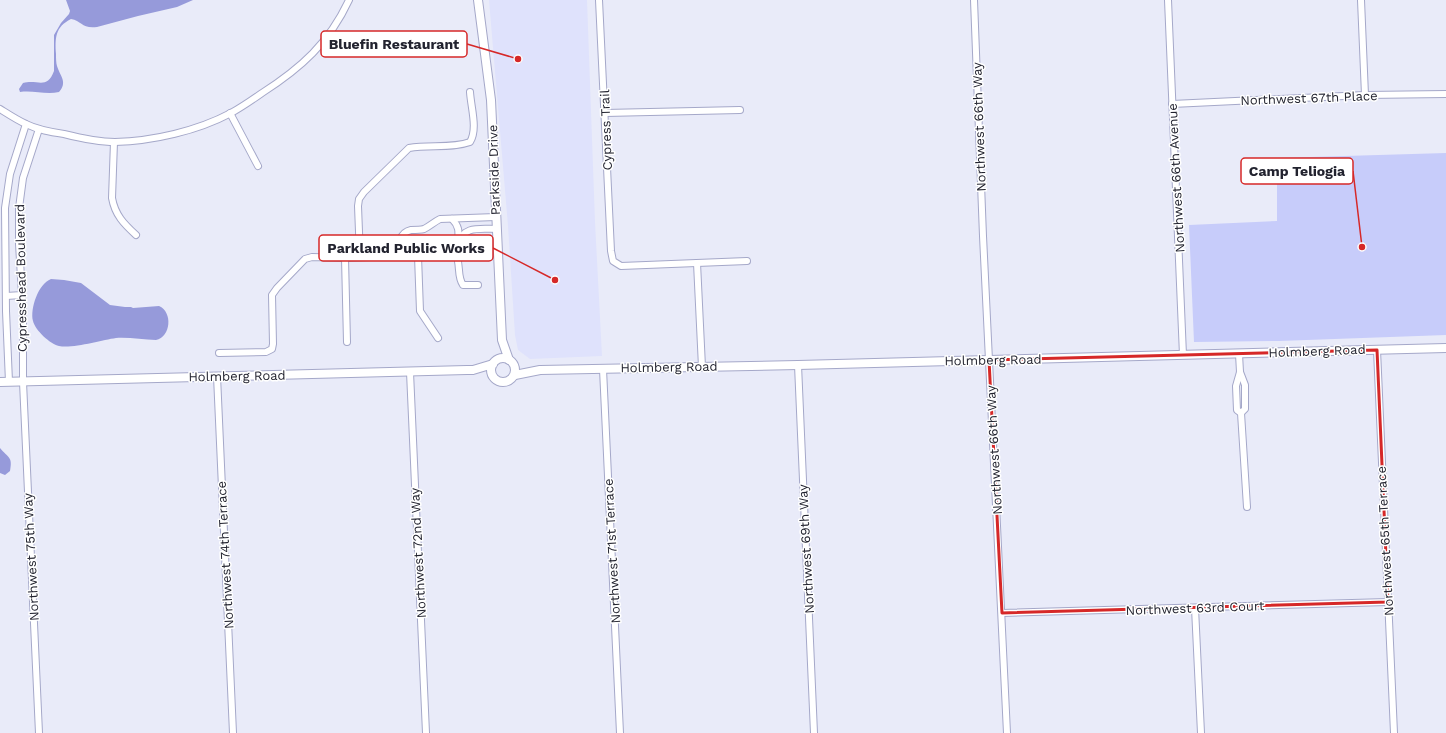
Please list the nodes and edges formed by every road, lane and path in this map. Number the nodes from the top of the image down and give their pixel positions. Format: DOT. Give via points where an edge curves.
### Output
graph roads {
  1 [pos="349,0"];
  2 [pos="478,0"];
  3 [pos="600,0"];
  4 [pos="974,0"];
  5 [pos="1168,0"];
  6 [pos="1361,0"];
  7 [pos="470,92"];
  8 [pos="1446,94"];
  9 [pos="1365,95"];
  10 [pos="1172,104"];
  11 [pos="0,109"];
  12 [pos="740,110"];
  13 [pos="230,113"];
  14 [pos="605,113"];
  15 [pos="26,124"];
  16 [pos="40,129"];
  17 [pos="114,142"];
  18 [pos="258,166"];
  19 [pos="496,217"];
  20 [pos="452,219"];
  21 [pos="497,229"];
  22 [pos="136,235"];
  23 [pos="458,240"];
  24 [pos="454,250"];
  25 [pos="399,256"];
  26 [pos="418,256"];
  27 [pos="360,257"];
  28 [pos="344,258"];
  29 [pos="747,261"];
  30 [pos="697,263"];
  31 [pos="478,285"];
  32 [pos="22,295"];
  33 [pos="6,296"];
  34 [pos="438,338"];
  35 [pos="502,340"];
  36 [pos="347,342"];
  37 [pos="1446,348"];
  38 [pos="1377,350"];
  39 [pos="219,353"];
  40 [pos="1239,354"];
  41 [pos="1183,355"];
  42 [pos="510,360"];
  43 [pos="989,360"];
  44 [pos="494,362"];
  45 [pos="798,365"];
  46 [pos="702,367"];
  47 [pos="603,369"];
  48 [pos="474,370"];
  49 [pos="540,370"];
  50 [pos="410,372"];
  51 [pos="515,375"];
  52 [pos="217,376"];
  53 [pos="493,376"];
  54 [pos="0,382"];
  55 [pos="9,382"];
  56 [pos="23,382"];
  57 [pos="1247,507"];
  58 [pos="1388,602"];
  59 [pos="1195,608"];
  60 [pos="1002,613"];
  61 [pos="39,733"];
  62 [pos="233,733"];
  63 [pos="426,733"];
  64 [pos="620,733"];
  65 [pos="814,733"];
  66 [pos="1007,733"];
  67 [pos="1201,733"];
  68 [pos="1394,733"];
  1 -- 13 [label="street" via="315,52 278,83"];
  2 -- 19 [label="street, Parkside Drive" via="491,100"];
  3 -- 14 [label="street, Cypress Trail"];
  4 -- 43 [label="street, Northwest 66th Way"];
  5 -- 10 [label="street, Northwest 66th Avenue"];
  6 -- 9 [label="street"];
  7 -- 27 [label="street" via="474,129 474,136 470,142 462,145 409,148 362,196 358,206"];
  8 -- 9 [label="street, Northwest 67th Place"];
  9 -- 10 [label="street, Northwest 67th Place"];
  10 -- 41 [label="street, Northwest 66th Avenue"];
  11 -- 15 [label="street"];
  12 -- 14 [label="street"];
  13 -- 17 [label="street" via="174,134"];
  13 -- 18 [label="street"];
  14 -- 30 [label="street, Cypress Trail" via="610,252 613,261 621,266"];
  15 -- 16 [label="street"];
  15 -- 33 [label="street, Cypresshead Boulevard" via="10,174 5,208"];
  16 -- 17 [label="street"];
  16 -- 32 [label="street, Cypresshead Boulevard" via="23,178 18,208"];
  17 -- 22 [label="street" via="112,198 122,222"];
  19 -- 20 [label="street"];
  19 -- 21 [label="street, Parkside Drive"];
  20 -- 23 [label="street" via="459,229"];
  20 -- 25 [label="street" via="440,219 426,228 405,233 399,242"];
  21 -- 23 [label="street" via="472,229"];
  21 -- 35 [label="street, Parkside Drive"];
  23 -- 24 [label="street" via="458,246"];
  24 -- 26 [label="street" via="449,254"];
  24 -- 31 [label="street" via="458,258 460,281 463,285"];
  25 -- 26 [label="street"];
  25 -- 27 [label="street"];
  26 -- 34 [label="street" via="420,311"];
  27 -- 28 [label="street"];
  28 -- 36 [label="street"];
  28 -- 39 [label="street" via="305,259 277,288 272,295 272,349 266,352"];
  29 -- 30 [label="street"];
  30 -- 46 [label="street"];
  32 -- 33 [label="street"];
  32 -- 56 [label="street, Cypresshead Boulevard"];
  33 -- 55 [label="street, Cypresshead Boulevard"];
  35 -- 42 [label="street, Parkside Drive"];
  35 -- 44 [label="street, Parkside Drive"];
  37 -- 38 [label="street, Holmberg Road"];
  38 -- 40 [label="street, Holmberg Road"];
  38 -- 58 [label="street, Northwest 65th Terrace"];
  40 -- 41 [label="street, Holmberg Road"];
  40 -- 57 [label="street" via="1240,372 1236,393 1238,410 1241,413"];
  41 -- 43 [label="street, Holmberg Road"];
  42 -- 44 [label="street" via="502,358"];
  42 -- 49 [label="street, Holmberg Road"];
  42 -- 51 [label="street" via="515,368"];
  43 -- 45 [label="street, Holmberg Road"];
  43 -- 60 [label="street, Northwest 66th Way"];
  44 -- 48 [label="street, Holmberg Road"];
  44 -- 53 [label="street" via="491,370"];
  45 -- 46 [label="street, Holmberg Road"];
  45 -- 65 [label="street, Northwest 69th Way"];
  46 -- 47 [label="street, Holmberg Road"];
  47 -- 49 [label="street, Holmberg Road"];
  47 -- 64 [label="street, Northwest 71st Terrace"];
  48 -- 50 [label="street, Holmberg Road"];
  48 -- 53 [label="street, Holmberg Road"];
  49 -- 51 [label="street, Holmberg Road"];
  50 -- 52 [label="street, Holmberg Road"];
  50 -- 63 [label="street, Northwest 72nd Way"];
  51 -- 53 [label="street" via="510,381 502,382 495,380"];
  52 -- 56 [label="street, Holmberg Road"];
  52 -- 62 [label="street, Northwest 74th Terrace"];
  54 -- 55 [label="street, Holmberg Road"];
  55 -- 56 [label="street, Holmberg Road"];
  56 -- 61 [label="street, Northwest 75th Way"];
  58 -- 59 [label="street, Northwest 63rd Court"];
  58 -- 68 [label="street, Northwest 65th Terrace"];
  59 -- 60 [label="street, Northwest 63rd Court"];
  59 -- 67 [label="street"];
  60 -- 66 [label="street, Northwest 66th Way"];
}
